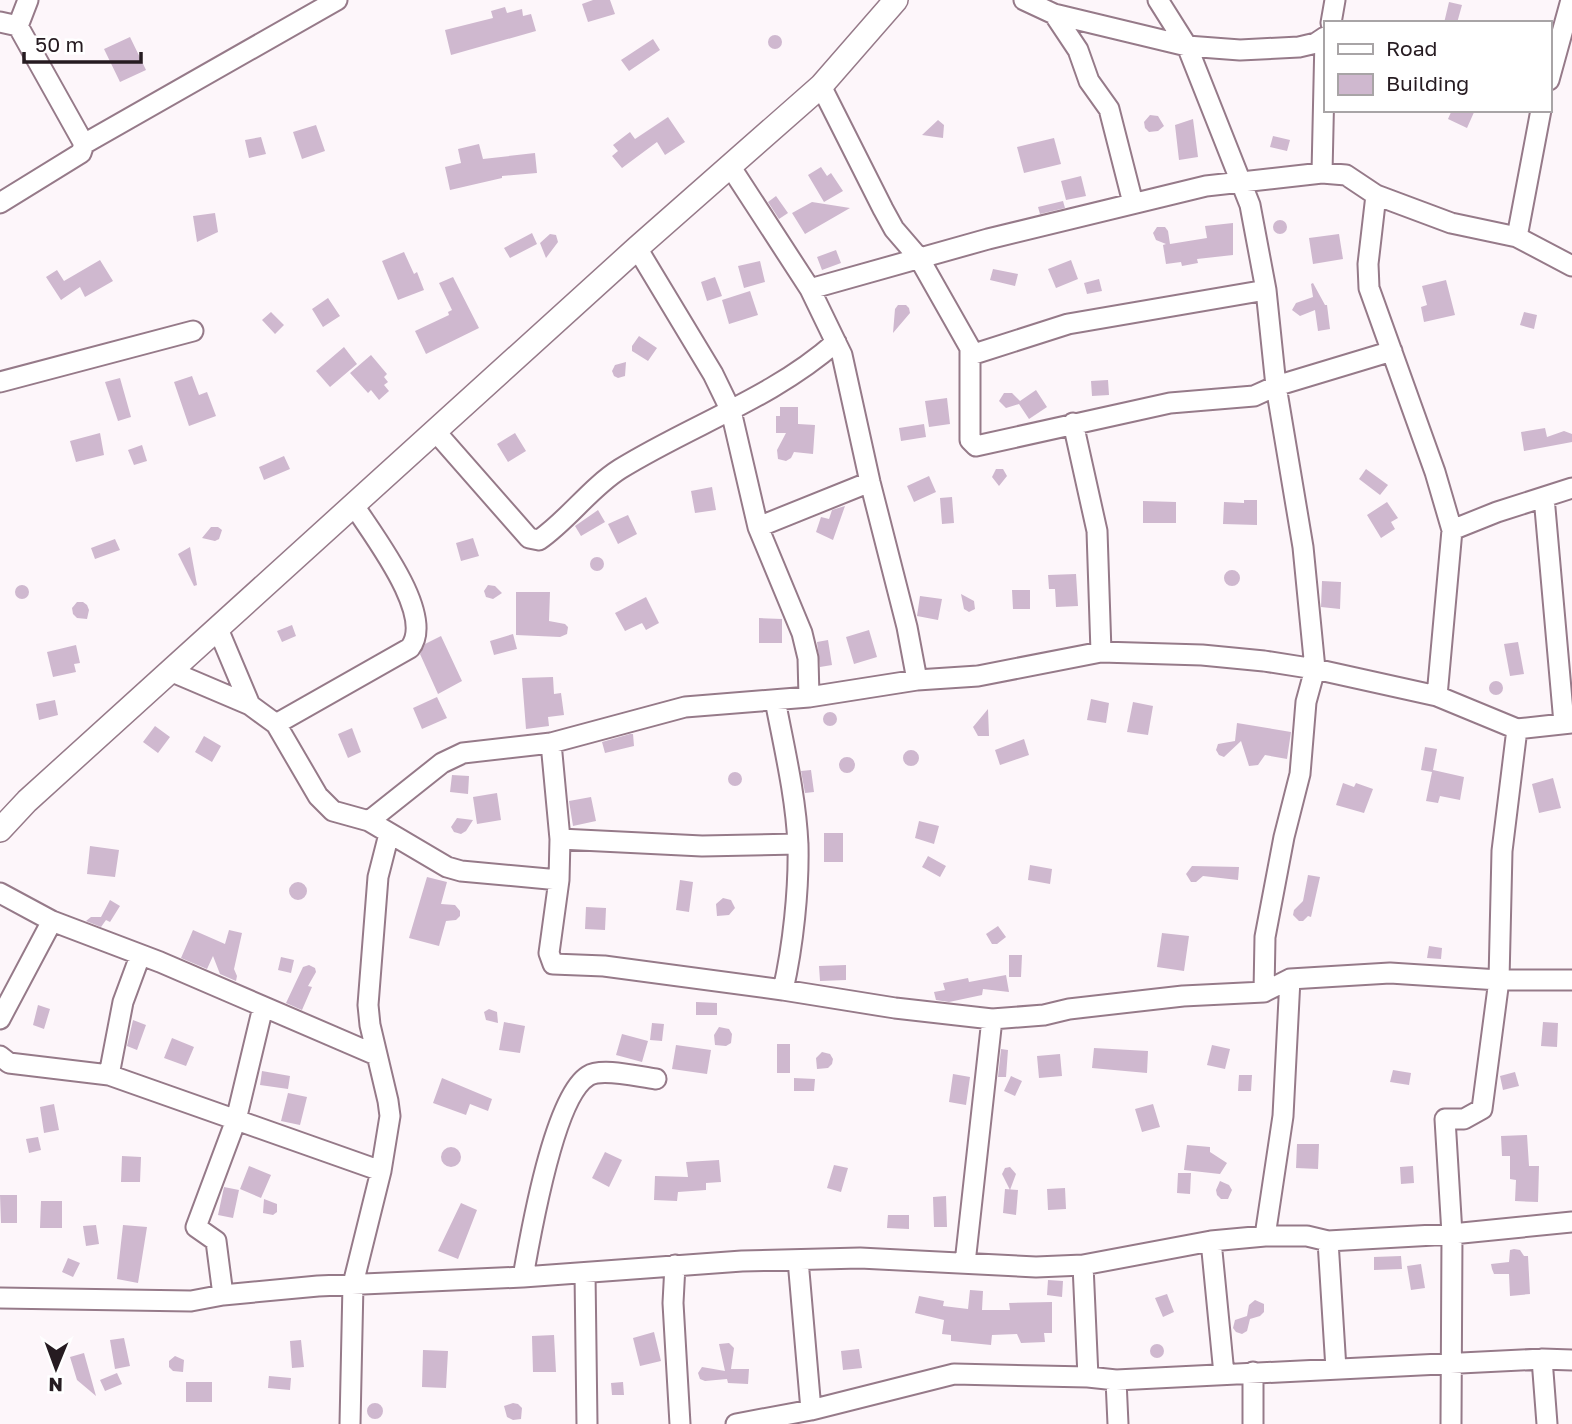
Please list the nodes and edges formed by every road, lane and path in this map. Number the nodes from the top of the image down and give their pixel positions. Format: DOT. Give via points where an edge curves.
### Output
graph roads {
  1 [pos="28,0"];
  2 [pos="337,0"];
  3 [pos="896,0"];
  4 [pos="1024,0"];
  5 [pos="1158,0"];
  6 [pos="1335,0"];
  7 [pos="1568,2"];
  8 [pos="1054,14"];
  9 [pos="1331,21"];
  10 [pos="9,24"];
  11 [pos="1324,38"];
  12 [pos="1187,46"];
  13 [pos="1551,72"];
  14 [pos="1324,82"];
  15 [pos="821,86"];
  16 [pos="1541,112"];
  17 [pos="84,144"];
  18 [pos="730,166"];
  19 [pos="1322,173"];
  20 [pos="1240,181"];
  21 [pos="1377,195"];
  22 [pos="1133,203"];
  23 [pos="0,204"];
  24 [pos="1517,237"];
  25 [pos="637,247"];
  26 [pos="919,258"];
  27 [pos="1572,266"];
  28 [pos="810,289"];
  29 [pos="1266,290"];
  30 [pos="192,331"];
  31 [pos="836,342"];
  32 [pos="1392,351"];
  33 [pos="971,355"];
  34 [pos="0,382"];
  35 [pos="1276,386"];
  36 [pos="731,411"];
  37 [pos="1073,423"];
  38 [pos="435,431"];
  39 [pos="870,482"];
  40 [pos="1572,488"];
  41 [pos="1544,497"];
  42 [pos="353,504"];
  43 [pos="758,527"];
  44 [pos="1452,530"];
  45 [pos="218,629"];
  46 [pos="1101,652"];
  47 [pos="1315,669"];
  48 [pos="170,671"];
  49 [pos="917,680"];
  50 [pos="1437,696"];
  51 [pos="809,697"];
  52 [pos="775,700"];
  53 [pos="250,705"];
  54 [pos="1568,723"];
  55 [pos="276,724"];
  56 [pos="1517,729"];
  57 [pos="551,743"];
  58 [pos="369,821"];
  59 [pos="0,830"];
  60 [pos="388,834"];
  61 [pos="560,839"];
  62 [pos="798,844"];
  63 [pos="559,880"];
  64 [pos="0,893"];
  65 [pos="52,920"];
  66 [pos="140,956"];
  67 [pos="1290,979"];
  68 [pos="1499,980"];
  69 [pos="1572,980"];
  70 [pos="783,990"];
  71 [pos="1264,992"];
  72 [pos="263,1007"];
  73 [pos="0,1019"];
  74 [pos="992,1019"];
  75 [pos="376,1055"];
  76 [pos="3,1064"];
  77 [pos="109,1075"];
  78 [pos="656,1079"];
  79 [pos="236,1119"];
  80 [pos="382,1171"];
  81 [pos="1572,1222"];
  82 [pos="1452,1234"];
  83 [pos="1265,1236"];
  84 [pos="1211,1241"];
  85 [pos="1328,1241"];
  86 [pos="798,1260"];
  87 [pos="965,1263"];
  88 [pos="675,1265"];
  89 [pos="1083,1265"];
  90 [pos="585,1273"];
  91 [pos="523,1278"];
  92 [pos="353,1284"];
  93 [pos="223,1295"];
  94 [pos="0,1298"];
  95 [pos="1542,1359"];
  96 [pos="1572,1360"];
  97 [pos="1452,1364"];
  98 [pos="1336,1368"];
  99 [pos="1253,1372"];
  100 [pos="1224,1374"];
  101 [pos="1088,1377"];
  102 [pos="1116,1380"];
  103 [pos="811,1410"];
  104 [pos="350,1424"];
  105 [pos="587,1424"];
  106 [pos="680,1424"];
  107 [pos="736,1424"];
  108 [pos="1118,1424"];
  109 [pos="1253,1424"];
  110 [pos="1451,1424"];
  111 [pos="1547,1424"];
  1 -- 10 [label="street"];
  2 -- 17 [label="street"];
  3 -- 15 [label="street"];
  4 -- 8 [label="street"];
  5 -- 12 [label="street"];
  6 -- 9 [label="street"];
  7 -- 13 [label="street"];
  8 -- 12 [label="street"];
  8 -- 22 [label="street" via="1109,109"];
  10 -- 17 [label="street"];
  11 -- 12 [label="street" via="1299,47 1240,50"];
  12 -- 20 [label="street"];
  14 -- 19 [label="street"];
  15 -- 18 [label="street"];
  15 -- 26 [label="street" via="894,229"];
  16 -- 24 [label="street"];
  17 -- 23 [label="street" via="81,153"];
  18 -- 25 [label="street"];
  18 -- 28 [label="street"];
  19 -- 20 [label="street"];
  19 -- 21 [label="street" via="1346,175"];
  20 -- 22 [label="street"];
  20 -- 29 [label="street" via="1250,205"];
  21 -- 24 [label="street" via="1451,223"];
  21 -- 32 [label="street" via="1367,275"];
  22 -- 26 [label="street"];
  24 -- 27 [label="street"];
  25 -- 36 [label="street"];
  25 -- 38 [label="street"];
  26 -- 28 [label="street"];
  26 -- 33 [label="street"];
  28 -- 31 [label="street"];
  29 -- 33 [label="street" via="1068,324"];
  29 -- 35 [label="street"];
  30 -- 34 [label="street"];
  31 -- 36 [label="street" via="812,363"];
  31 -- 39 [label="street"];
  32 -- 35 [label="street"];
  32 -- 44 [label="street"];
  33 -- 37 [label="street" via="973,444"];
  35 -- 37 [label="street" via="1245,398 1170,403"];
  35 -- 47 [label="street" via="1303,547"];
  36 -- 38 [label="street" via="617,471 536,540 529,538"];
  36 -- 43 [label="street"];
  37 -- 46 [label="street" via="1097,531"];
  38 -- 42 [label="street"];
  39 -- 43 [label="street"];
  39 -- 49 [label="street"];
  40 -- 41 [label="street"];
  41 -- 44 [label="street"];
  41 -- 54 [label="street"];
  42 -- 45 [label="street"];
  42 -- 55 [label="street" via="398,575 416,617 415,642"];
  43 -- 51 [label="street" via="802,633"];
  44 -- 50 [label="street"];
  45 -- 48 [label="street"];
  45 -- 53 [label="street"];
  46 -- 47 [label="street" via="1202,655"];
  46 -- 49 [label="street" via="978,676"];
  47 -- 50 [label="street"];
  47 -- 71 [label="street" via="1306,702 1300,774 1265,937"];
  48 -- 53 [label="street"];
  48 -- 59 [label="street"];
  49 -- 51 [label="street"];
  50 -- 56 [label="street"];
  51 -- 52 [label="street"];
  52 -- 57 [label="street" via="685,707"];
  52 -- 62 [label="street"];
  53 -- 55 [label="street"];
  54 -- 56 [label="street"];
  55 -- 58 [label="street" via="326,806"];
  56 -- 68 [label="street" via="1502,851"];
  57 -- 58 [label="street" via="452,757"];
  57 -- 61 [label="street"];
  58 -- 60 [label="street"];
  60 -- 63 [label="street" via="461,871"];
  60 -- 75 [label="street" via="378,877 368,1005"];
  61 -- 62 [label="street" via="702,846"];
  61 -- 63 [label="street"];
  62 -- 70 [label="street" via="791,948"];
  63 -- 70 [label="street" via="549,953 554,964 604,966"];
  64 -- 65 [label="street"];
  65 -- 66 [label="street"];
  65 -- 73 [label="street"];
  66 -- 72 [label="street"];
  66 -- 77 [label="street" via="123,1002"];
  67 -- 68 [label="street" via="1390,973"];
  67 -- 71 [label="street"];
  67 -- 83 [label="street" via="1283,1116"];
  68 -- 69 [label="street"];
  68 -- 82 [label="street" via="1482,1109 1464,1119 1445,1119"];
  70 -- 74 [label="street"];
  71 -- 74 [label="street" via="1183,996"];
  72 -- 75 [label="street"];
  72 -- 79 [label="street"];
  74 -- 87 [label="street"];
  75 -- 80 [label="street" via="390,1116"];
  76 -- 77 [label="street"];
  77 -- 79 [label="street"];
  78 -- 91 [label="street" via="601,1072 587,1076 572,1092 539,1190"];
  79 -- 80 [label="street"];
  79 -- 93 [label="street" via="196,1227 216,1241"];
  80 -- 92 [label="street"];
  81 -- 82 [label="street"];
  82 -- 85 [label="street"];
  82 -- 97 [label="street"];
  83 -- 84 [label="street"];
  83 -- 85 [label="street"];
  84 -- 89 [label="street"];
  84 -- 100 [label="street"];
  85 -- 98 [label="street"];
  86 -- 87 [label="street"];
  86 -- 88 [label="street"];
  86 -- 103 [label="street"];
  87 -- 89 [label="street"];
  88 -- 90 [label="street"];
  88 -- 106 [label="street"];
  89 -- 101 [label="street"];
  90 -- 91 [label="street"];
  90 -- 105 [label="street"];
  91 -- 92 [label="street"];
  92 -- 93 [label="street"];
  92 -- 104 [label="street"];
  93 -- 94 [label="street" via="191,1301"];
  95 -- 96 [label="street"];
  95 -- 97 [label="street"];
  95 -- 111 [label="street"];
  97 -- 98 [label="street"];
  97 -- 110 [label="street"];
  98 -- 99 [label="street"];
  99 -- 100 [label="street"];
  99 -- 109 [label="street"];
  100 -- 102 [label="street"];
  101 -- 102 [label="street"];
  101 -- 103 [label="street" via="954,1374"];
  102 -- 108 [label="street"];
  103 -- 107 [label="street"];
}
